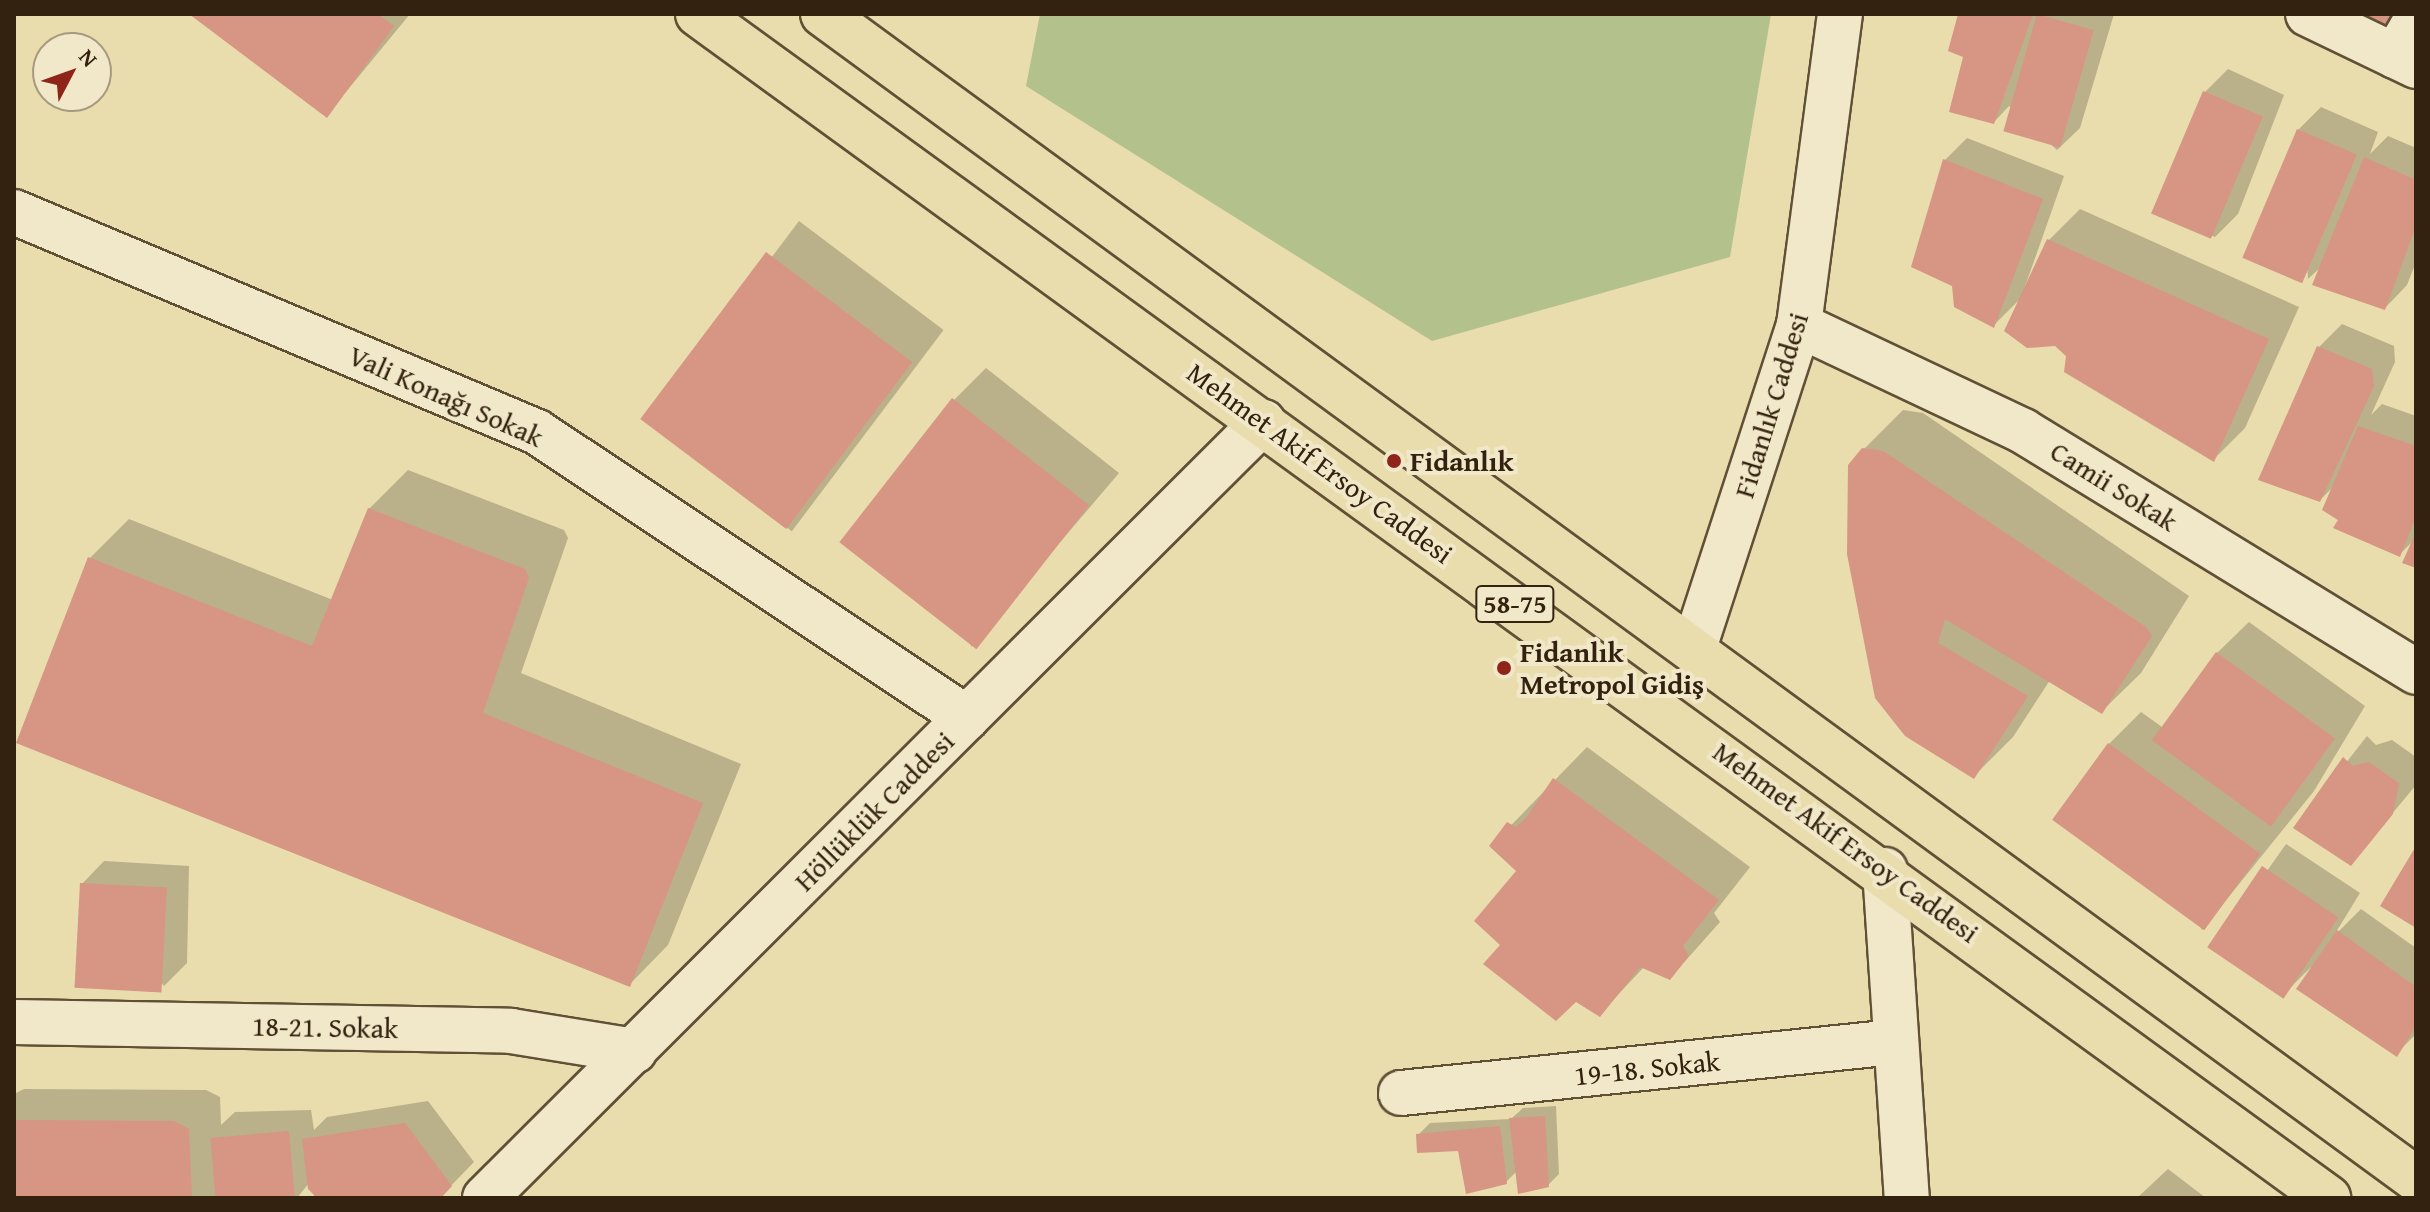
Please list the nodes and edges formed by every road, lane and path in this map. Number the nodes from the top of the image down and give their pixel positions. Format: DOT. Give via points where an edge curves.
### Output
graph roads {
  1 [pos="698,14"];
  2 [pos="823,14"];
  3 [pos="1840,14"];
  4 [pos="2308,14"];
  5 [pos="2409,47"];
  6 [pos="14,212"];
  7 [pos="1799,325"];
  8 [pos="1263,422"];
  9 [pos="1694,648"];
  10 [pos="2416,672"];
  11 [pos="967,718"];
  12 [pos="1885,870"];
  13 [pos="14,1022"];
  14 [pos="1894,1042"];
  15 [pos="634,1051"];
  16 [pos="1401,1093"];
  17 [pos="2416,1179"];
  18 [pos="485,1198"];
  19 [pos="1907,1198"];
  20 [pos="2328,1198"];
  1 -- 8 [label="main road, Mehmet Akif Ersoy Caddesi / 58-75"];
  2 -- 9 [label="main road"];
  3 -- 7 [label="street, Fidanlık Caddesi"];
  4 -- 5 [label="street"];
  6 -- 11 [label="street, Vali Konağı Sokak" via="537,432"];
  7 -- 9 [label="street, Fidanlık Caddesi"];
  7 -- 10 [label="street, Camii Sokak" via="2023,431"];
  8 -- 11 [label="street, Höllüklük Caddesi"];
  8 -- 12 [label="main road, Mehmet Akif Ersoy Caddesi / 58-75"];
  9 -- 17 [label="main road"];
  11 -- 15 [label="street, Höllüklük Caddesi"];
  12 -- 14 [label="street"];
  12 -- 20 [label="main road, Mehmet Akif Ersoy Caddesi / 58-75"];
  13 -- 15 [label="street, 18-21. Sokak" via="511,1031"];
  14 -- 16 [label="street, 19-18. Sokak"];
  14 -- 19 [label="street"];
  15 -- 18 [label="street, Höllüklük Caddesi"];
}
